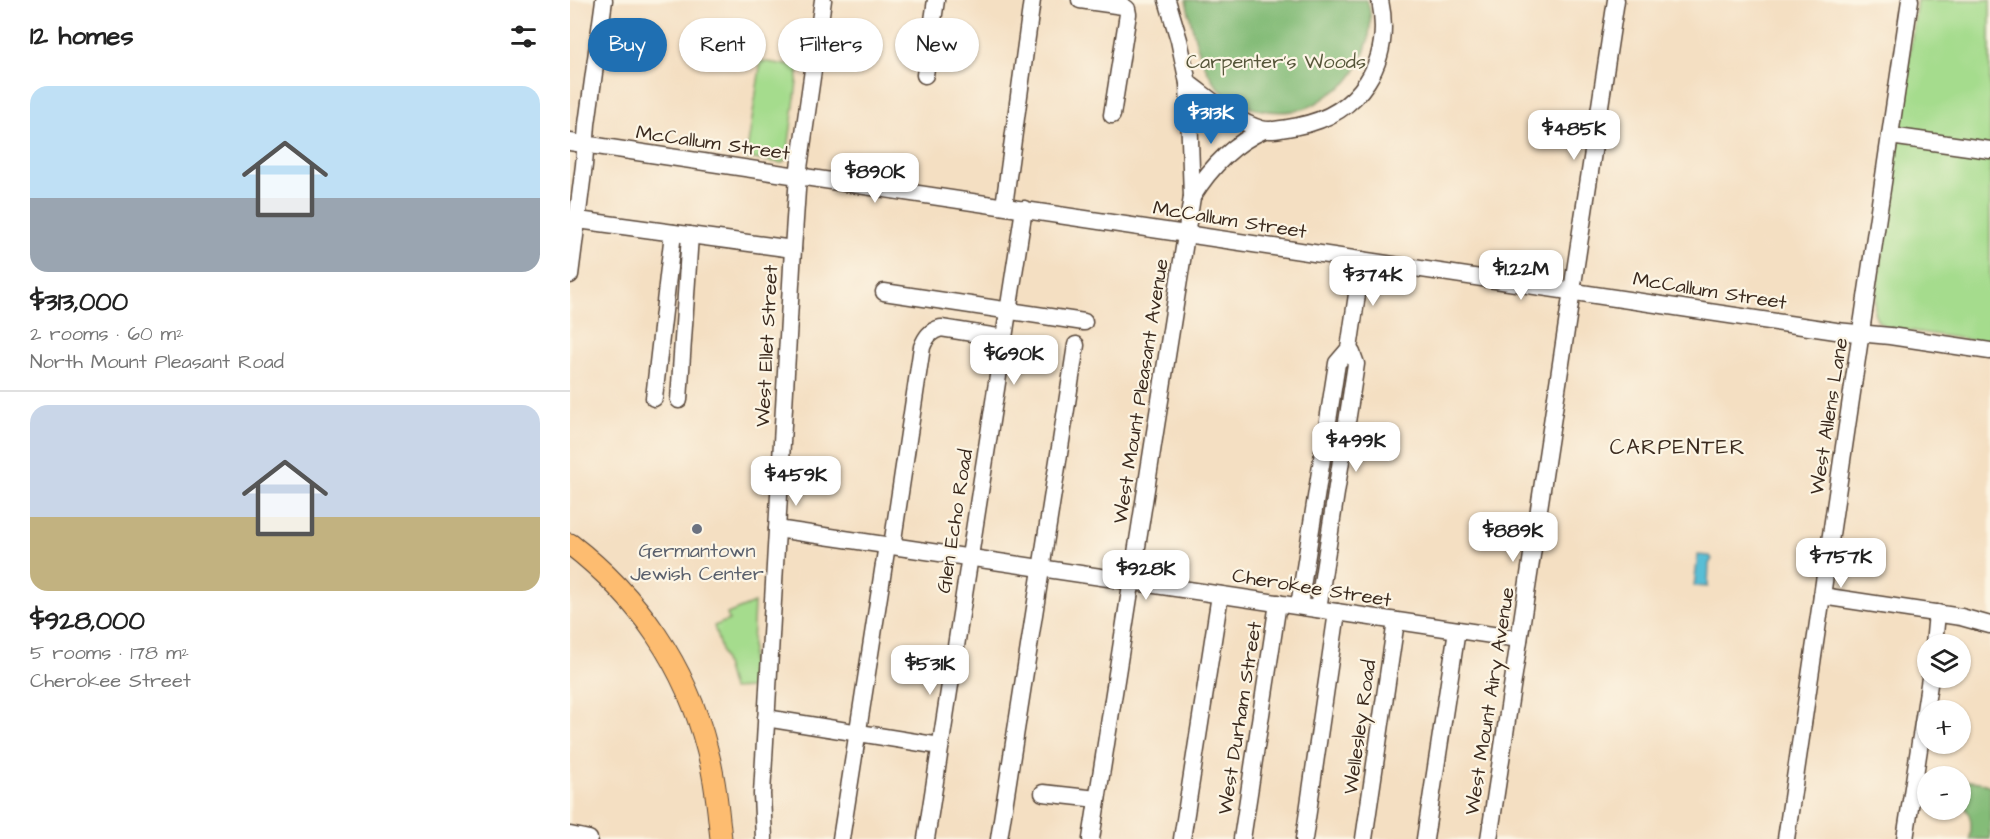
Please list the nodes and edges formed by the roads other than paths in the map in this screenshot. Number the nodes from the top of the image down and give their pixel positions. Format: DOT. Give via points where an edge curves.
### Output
graph roads {
  1 [pos="604,0"];
  2 [pos="823,0"];
  3 [pos="936,0"];
  4 [pos="1032,0"];
  5 [pos="1080,0"];
  6 [pos="1167,0"];
  7 [pos="1380,0"];
  8 [pos="1616,0"];
  9 [pos="1910,0"];
  10 [pos="925,75"];
  11 [pos="1188,82"];
  12 [pos="1112,115"];
  13 [pos="1264,130"];
  14 [pos="1890,136"];
  15 [pos="578,143"];
  16 [pos="1990,150"];
  17 [pos="798,175"];
  18 [pos="1192,197"];
  19 [pos="1004,206"];
  20 [pos="1024,209"];
  21 [pos="578,220"];
  22 [pos="682,234"];
  23 [pos="1185,234"];
  24 [pos="793,249"];
  25 [pos="1362,260"];
  26 [pos="570,275"];
  27 [pos="884,291"];
  28 [pos="1571,291"];
  29 [pos="1008,310"];
  30 [pos="1084,322"];
  31 [pos="1862,333"];
  32 [pos="1004,338"];
  33 [pos="1076,345"];
  34 [pos="1349,349"];
  35 [pos="1990,351"];
  36 [pos="654,398"];
  37 [pos="679,400"];
  38 [pos="1319,475"];
  39 [pos="1338,478"];
  40 [pos="777,529"];
  41 [pos="570,544"];
  42 [pos="890,546"];
  43 [pos="969,558"];
  44 [pos="1041,568"];
  45 [pos="1131,581"];
  46 [pos="1220,595"];
  47 [pos="1822,596"];
  48 [pos="1278,603"];
  49 [pos="1299,606"];
  50 [pos="1318,609"];
  51 [pos="1337,612"];
  52 [pos="1937,613"];
  53 [pos="1396,621"];
  54 [pos="1990,625"];
  55 [pos="1457,630"];
  56 [pos="1935,634"];
  57 [pos="1519,639"];
  58 [pos="1928,688"];
  59 [pos="766,718"];
  60 [pos="858,732"];
  61 [pos="940,746"];
  62 [pos="1043,792"];
  63 [pos="1097,799"];
  64 [pos="570,835"];
  65 [pos="589,839"];
  66 [pos="721,839"];
  67 [pos="764,839"];
  68 [pos="841,839"];
  69 [pos="926,839"];
  70 [pos="999,839"];
  71 [pos="1091,839"];
  72 [pos="1182,839"];
  73 [pos="1242,839"];
  74 [pos="1304,839"];
  75 [pos="1364,839"];
  76 [pos="1425,839"];
  77 [pos="1489,839"];
  78 [pos="1786,839"];
  79 [pos="1905,839"];
  1 -- 15 [label="street"];
  2 -- 17 [label="street, West Ellet Street"];
  3 -- 10 [label="street"];
  4 -- 19 [label="street"];
  5 -- 12 [label="street" via="1122,6 1128,14"];
  6 -- 11 [label="street"];
  7 -- 13 [label="street" via="1382,46 1371,76 1358,94 1323,119"];
  8 -- 28 [label="street, West Mount Airy Avenue"];
  9 -- 14 [label="street, West Allens Lane"];
  11 -- 13 [label="street" via="1230,113"];
  11 -- 18 [label="street"];
  13 -- 18 [label="street" via="1224,156"];
  14 -- 16 [label="street"];
  14 -- 31 [label="street, West Allens Lane"];
  15 -- 17 [label="street, McCallum Street"];
  15 -- 21 [label="street"];
  17 -- 19 [label="street, McCallum Street"];
  17 -- 24 [label="street, West Ellet Street"];
  18 -- 23 [label="street, West Mount Pleasant Avenue"];
  19 -- 20 [label="street, McCallum Street"];
  20 -- 23 [label="street, McCallum Street"];
  20 -- 29 [label="street, Glen Echo Road"];
  21 -- 22 [label="street"];
  21 -- 26 [label="street"];
  22 -- 24 [label="street"];
  22 -- 36 [label="street"];
  22 -- 37 [label="street"];
  23 -- 25 [label="street, McCallum Street"];
  23 -- 45 [label="street, West Mount Pleasant Avenue"];
  24 -- 40 [label="street, West Ellet Street"];
  25 -- 28 [label="street, McCallum Street"];
  25 -- 34 [label="street"];
  27 -- 29 [label="street"];
  28 -- 31 [label="street, McCallum Street"];
  28 -- 57 [label="street, West Mount Airy Avenue"];
  29 -- 30 [label="street"];
  29 -- 32 [label="street, Glen Echo Road"];
  31 -- 35 [label="street, McCallum Street"];
  31 -- 47 [label="street, West Allens Lane"];
  32 -- 42 [label="street" via="941,328 926,338"];
  32 -- 43 [label="street, Glen Echo Road"];
  33 -- 44 [label="street"];
  34 -- 38 [label="street" via="1337,363"];
  34 -- 39 [label="street" via="1356,364"];
  38 -- 39 [label="street"];
  38 -- 49 [label="street"];
  39 -- 50 [label="street"];
  40 -- 42 [label="street, Cherokee Street"];
  40 -- 59 [label="street, West Ellet Street"];
  41 -- 66 [label="main road" via="603,571 638,609 681,677 708,751"];
  42 -- 43 [label="street, Cherokee Street"];
  42 -- 60 [label="street"];
  43 -- 44 [label="street, Cherokee Street"];
  43 -- 61 [label="street, Glen Echo Road"];
  44 -- 45 [label="street, Cherokee Street"];
  44 -- 70 [label="street"];
  45 -- 46 [label="street, Cherokee Street"];
  45 -- 63 [label="street, West Mount Pleasant Avenue"];
  46 -- 48 [label="street, Cherokee Street"];
  46 -- 72 [label="street"];
  47 -- 52 [label="street"];
  47 -- 78 [label="street, West Allens Lane"];
  48 -- 49 [label="street, Cherokee Street"];
  48 -- 73 [label="street, West Durham Street"];
  49 -- 50 [label="street, Cherokee Street"];
  50 -- 51 [label="street, Cherokee Street"];
  51 -- 53 [label="street, Cherokee Street"];
  51 -- 74 [label="street"];
  52 -- 54 [label="street"];
  52 -- 56 [label="street"];
  53 -- 55 [label="street, Cherokee Street"];
  53 -- 75 [label="street, Wellesley Road"];
  55 -- 57 [label="street, Cherokee Street"];
  55 -- 76 [label="street"];
  57 -- 77 [label="street, West Mount Airy Avenue"];
  58 -- 79 [label="street"];
  59 -- 60 [label="street"];
  59 -- 67 [label="street, West Ellet Street"];
  60 -- 61 [label="street"];
  60 -- 68 [label="street"];
  61 -- 69 [label="street, Glen Echo Road"];
  62 -- 63 [label="street"];
  63 -- 71 [label="street, West Mount Pleasant Avenue"];
  64 -- 65 [label="street"];
}
